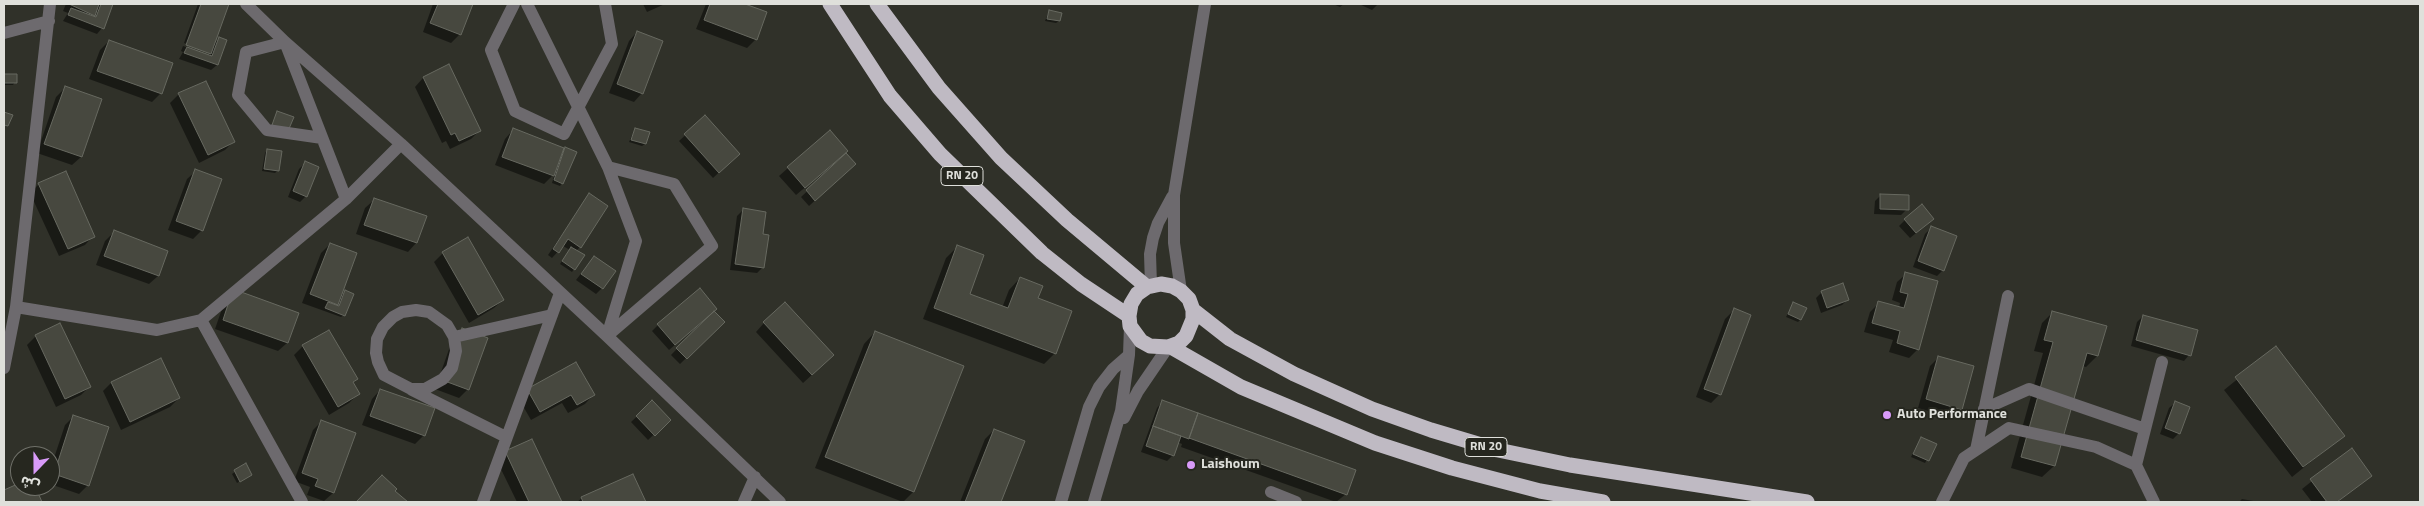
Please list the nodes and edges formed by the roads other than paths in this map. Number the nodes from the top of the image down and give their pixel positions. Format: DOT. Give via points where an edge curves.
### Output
graph roads {
  1 [pos="50,4"];
  2 [pos="246,4"];
  3 [pos="514,4"];
  4 [pos="527,4"];
  5 [pos="605,4"];
  6 [pos="830,4"];
  7 [pos="877,4"];
  8 [pos="1205,4"];
  9 [pos="49,21"];
  10 [pos="4,33"];
  11 [pos="285,42"];
  12 [pos="578,108"];
  13 [pos="322,138"];
  14 [pos="401,144"];
  15 [pos="608,167"];
  16 [pos="1174,195"];
  17 [pos="346,199"];
  18 [pos="1149,286"];
  19 [pos="1181,291"];
  20 [pos="560,293"];
  21 [pos="2008,296"];
  22 [pos="16,307"];
  23 [pos="1193,310"];
  24 [pos="552,315"];
  25 [pos="201,320"];
  26 [pos="1130,321"];
  27 [pos="607,336"];
  28 [pos="454,337"];
  29 [pos="1170,347"];
  30 [pos="1129,355"];
  31 [pos="2162,362"];
  32 [pos="4,368"];
  33 [pos="411,389"];
  34 [pos="1984,409"];
  35 [pos="2145,429"];
  36 [pos="506,437"];
  37 [pos="1114,438"];
  38 [pos="1976,450"];
  39 [pos="2136,465"];
  40 [pos="756,477"];
  41 [pos="1271,492"];
  42 [pos="302,502"];
  43 [pos="483,502"];
  44 [pos="744,502"];
  45 [pos="780,502"];
  46 [pos="1060,502"];
  47 [pos="1094,502"];
  48 [pos="1296,502"];
  49 [pos="1603,502"];
  50 [pos="1807,502"];
  51 [pos="1942,502"];
  52 [pos="2154,502"];
  1 -- 9 [label="street"];
  2 -- 11 [label="street"];
  3 -- 12 [label="street" via="491,50 515,112 564,134"];
  4 -- 12 [label="street"];
  5 -- 12 [label="street" via="612,44"];
  6 -- 26 [label="highway, RN 20" via="890,96 940,154 1042,253"];
  7 -- 18 [label="highway, RN 20" via="939,88 1001,158 1067,220"];
  8 -- 16 [label="street"];
  9 -- 10 [label="street"];
  9 -- 22 [label="street"];
  11 -- 13 [label="street"];
  11 -- 13 [label="street" via="246,52 238,95 267,130"];
  11 -- 14 [label="street"];
  12 -- 15 [label="street"];
  13 -- 17 [label="street"];
  14 -- 17 [label="street"];
  14 -- 20 [label="street"];
  15 -- 27 [label="street" via="636,241"];
  15 -- 27 [label="street" via="674,184 712,246"];
  16 -- 18 [label="street" via="1153,238"];
  16 -- 19 [label="street" via="1174,243"];
  17 -- 25 [label="street"];
  18 -- 19 [label="highway" via="1161,284"];
  18 -- 26 [label="highway" via="1131,304"];
  19 -- 23 [label="highway"];
  20 -- 24 [label="street"];
  20 -- 27 [label="street"];
  21 -- 34 [label="street"];
  22 -- 25 [label="street" via="157,330"];
  22 -- 32 [label="street"];
  23 -- 29 [label="highway" via="1191,328 1179,343"];
  23 -- 50 [label="highway, RN 20" via="1230,339 1294,374 1372,409 1440,433 1498,450 1570,465"];
  24 -- 28 [label="street"];
  24 -- 36 [label="street"];
  25 -- 42 [label="street"];
  26 -- 29 [label="highway" via="1141,341 1150,346"];
  26 -- 30 [label="street"];
  27 -- 40 [label="street"];
  28 -- 33 [label="street" via="456,351 452,368 443,379 424,389"];
  28 -- 33 [label="street" via="437,316 416,310 402,312 383,327 377,339 378,362 384,374"];
  29 -- 37 [label="street" via="1138,391"];
  29 -- 49 [label="highway, RN 20" via="1241,387 1375,443 1540,491"];
  30 -- 37 [label="street"];
  30 -- 46 [label="street" via="1099,387 1089,407"];
  31 -- 35 [label="street"];
  33 -- 36 [label="street"];
  34 -- 35 [label="street" via="2029,389"];
  34 -- 38 [label="street"];
  35 -- 39 [label="street"];
  36 -- 43 [label="street"];
  37 -- 47 [label="street"];
  38 -- 39 [label="street" via="2009,428 2096,447"];
  38 -- 51 [label="street" via="1964,458"];
  39 -- 52 [label="street"];
  40 -- 44 [label="street"];
  40 -- 45 [label="street"];
  41 -- 48 [label="street"];
}
